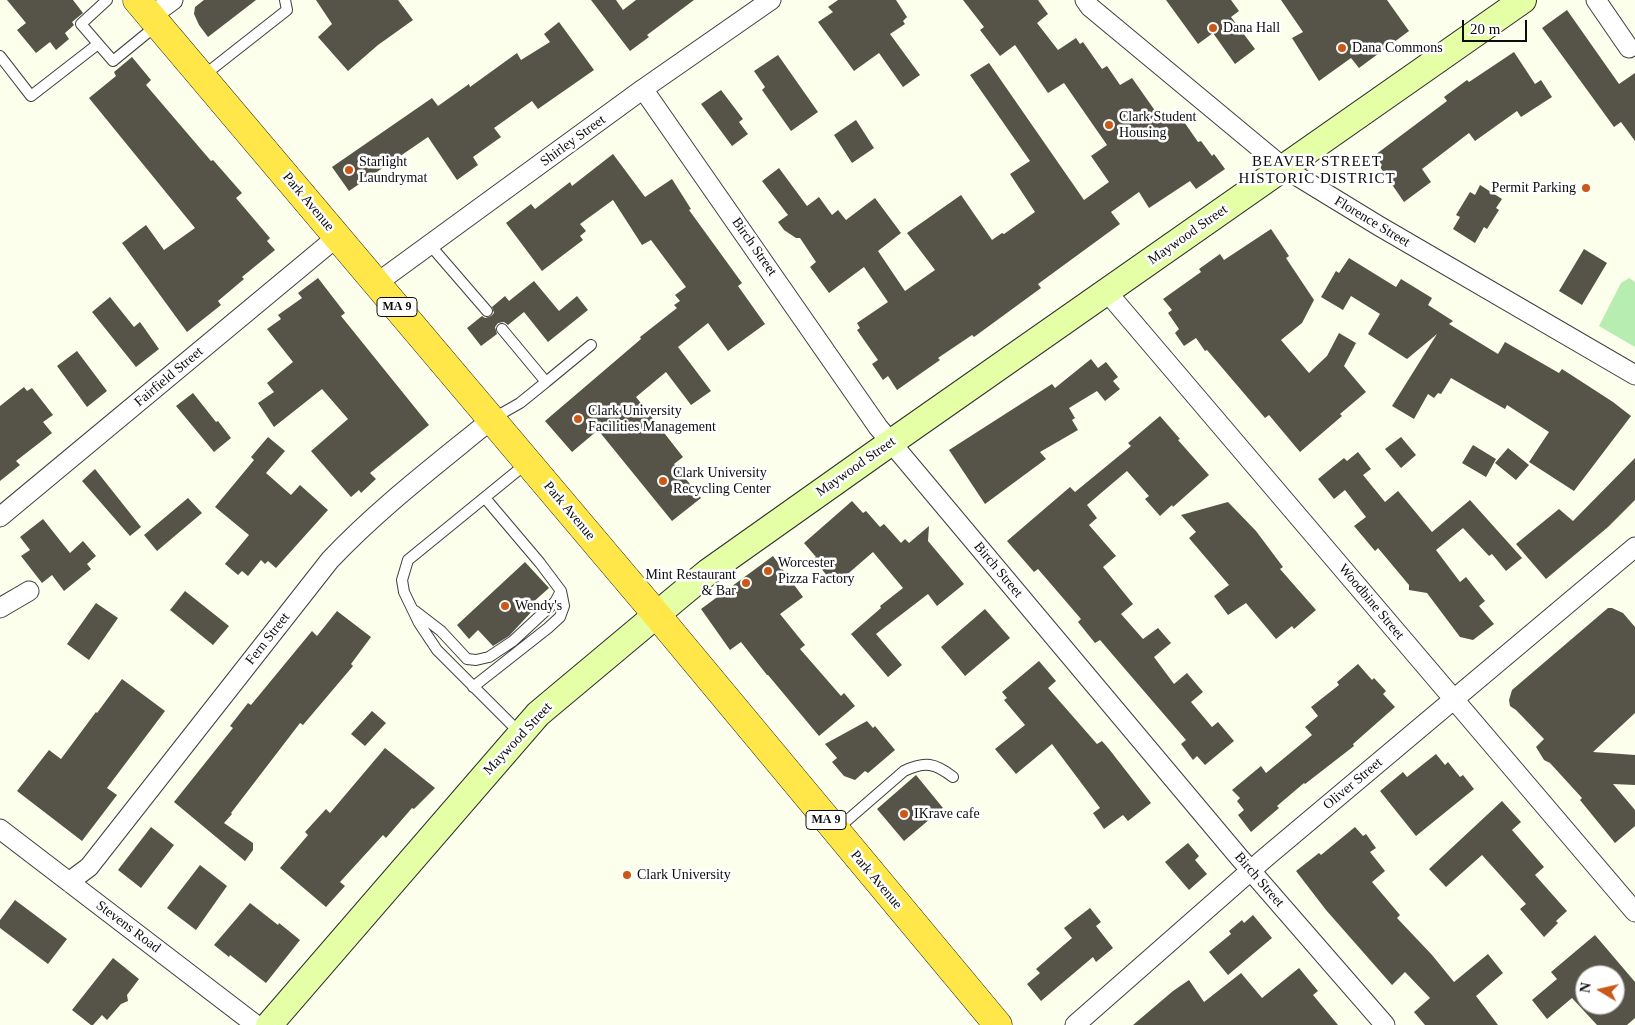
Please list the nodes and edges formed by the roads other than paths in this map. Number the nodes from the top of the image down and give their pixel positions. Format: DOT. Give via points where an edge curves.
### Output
graph roads {
  1 [pos="107,0"];
  2 [pos="173,0"];
  3 [pos="285,0"];
  4 [pos="771,0"];
  5 [pos="1084,0"];
  6 [pos="1523,0"];
  7 [pos="1596,0"];
  8 [pos="149,14"];
  9 [pos="98,44"];
  10 [pos="1628,48"];
  11 [pos="0,56"];
  12 [pos="202,77"];
  13 [pos="644,89"];
  14 [pos="1284,168"];
  15 [pos="338,237"];
  16 [pos="430,246"];
  17 [pos="377,283"];
  18 [pos="1107,292"];
  19 [pos="487,311"];
  20 [pos="502,329"];
  21 [pos="591,344"];
  22 [pos="1635,375"];
  23 [pos="546,382"];
  24 [pos="492,419"];
  25 [pos="891,443"];
  26 [pos="528,462"];
  27 [pos="485,498"];
  28 [pos="0,517"];
  29 [pos="1635,547"];
  30 [pos="29,591"];
  31 [pos="561,592"];
  32 [pos="0,608"];
  33 [pos="412,609"];
  34 [pos="656,614"];
  35 [pos="473,687"];
  36 [pos="1454,700"];
  37 [pos="521,734"];
  38 [pos="953,777"];
  39 [pos="0,829"];
  40 [pos="836,831"];
  41 [pos="1251,871"];
  42 [pos="69,882"];
  43 [pos="1635,912"];
  44 [pos="256,1025"];
  45 [pos="270,1025"];
  46 [pos="998,1025"];
  47 [pos="1075,1025"];
  48 [pos="1385,1025"];
  1 -- 9 [label="lane" via="81,24"];
  2 -- 8 [label="street"];
  3 -- 12 [label="lane" via="288,10"];
  4 -- 13 [label="street, Shirley Street"];
  5 -- 14 [label="street, Florence Street"];
  6 -- 14 [label="street, Maywood Street"];
  7 -- 10 [label="street"];
  8 -- 9 [label="lane" via="113,61"];
  8 -- 12 [label="highway, Park Avenue / MA 9"];
  9 -- 11 [label="lane" via="31,96"];
  12 -- 15 [label="highway, Park Avenue / MA 9"];
  13 -- 16 [label="street, Shirley Street"];
  13 -- 25 [label="street, Birch Street"];
  14 -- 18 [label="street, Maywood Street"];
  14 -- 22 [label="street, Florence Street"];
  15 -- 17 [label="highway, Park Avenue / MA 9"];
  15 -- 28 [label="street, Fairfield Street"];
  16 -- 17 [label="street, Shirley Street"];
  16 -- 19 [label="lane"];
  17 -- 24 [label="highway, Park Avenue / MA 9"];
  18 -- 25 [label="street, Maywood Street"];
  18 -- 36 [label="street, Woodbine Street"];
  20 -- 23 [label="lane"];
  21 -- 23 [label="lane"];
  23 -- 24 [label="lane" via="520,404"];
  24 -- 26 [label="highway, Park Avenue / MA 9"];
  24 -- 42 [label="street, Fern Street" via="381,510 330,560 89,867"];
  25 -- 34 [label="street, Maywood Street" via="708,572"];
  25 -- 41 [label="street, Birch Street"];
  26 -- 27 [label="lane"];
  26 -- 34 [label="highway, Park Avenue / MA 9"];
  27 -- 31 [label="lane" via="540,562"];
  27 -- 33 [label="lane" via="408,560 402,580"];
  29 -- 36 [label="street, Oliver Street"];
  30 -- 32 [label="street"];
  31 -- 33 [label="lane" via="555,602 513,641 489,658 476,660 467,659 441,631"];
  31 -- 35 [label="lane" via="564,606 560,617"];
  33 -- 35 [label="lane" via="437,650"];
  34 -- 37 [label="street, Maywood Street" via="538,714"];
  34 -- 40 [label="highway, Park Avenue / MA 9"];
  35 -- 37 [label="lane"];
  36 -- 41 [label="street, Oliver Street"];
  36 -- 43 [label="street, Woodbine Street"];
  37 -- 45 [label="street, Maywood Street"];
  38 -- 40 [label="lane" via="942,769 917,765 904,771"];
  39 -- 42 [label="street, Stevens Road"];
  40 -- 46 [label="highway, Park Avenue / MA 9"];
  41 -- 47 [label="street, Oliver Street"];
  41 -- 48 [label="street, Birch Street"];
  42 -- 44 [label="street, Stevens Road"];
}
